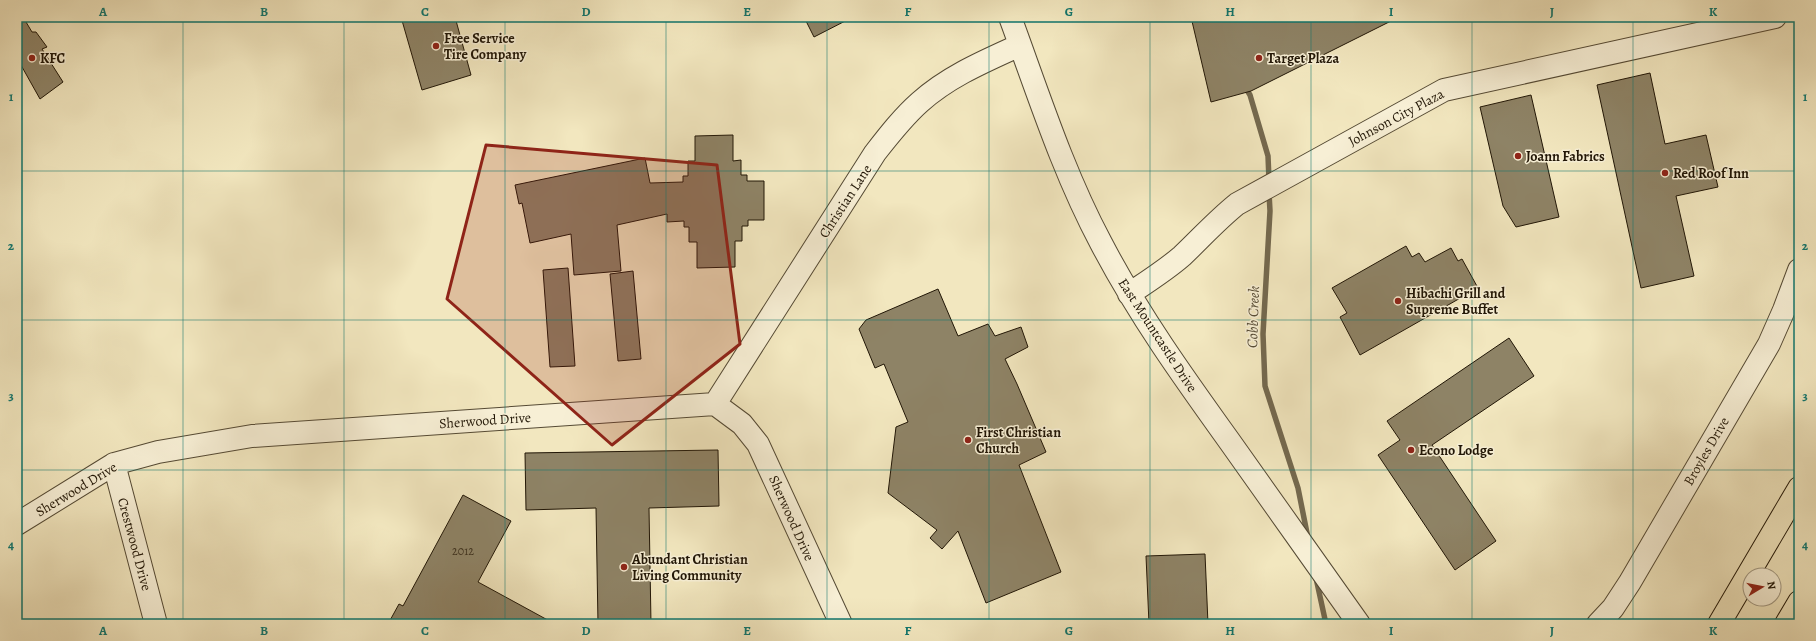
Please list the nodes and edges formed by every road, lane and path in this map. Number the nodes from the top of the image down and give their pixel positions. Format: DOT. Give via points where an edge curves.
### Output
graph roads {
  1 [pos="1010,17"];
  2 [pos="1775,17"];
  3 [pos="1020,45"];
  4 [pos="1799,270"];
  5 [pos="1129,294"];
  6 [pos="715,404"];
  7 [pos="114,464"];
  8 [pos="1799,488"];
  9 [pos="17,524"];
  10 [pos="1799,602"];
  11 [pos="156,624"];
  12 [pos="841,624"];
  13 [pos="1359,624"];
  14 [pos="1598,624"];
  15 [pos="1719,624"];
  16 [pos="1786,624"];
  1 -- 3 [label="street, East Mountcastle Drive"];
  2 -- 5 [label="street, Johnson City Plaza" via="1444,90 1236,204 1167,269"];
  3 -- 5 [label="street, East Mountcastle Drive" via="1077,195"];
  3 -- 6 [label="street, Christian Lane" via="945,82 919,102 900,122 875,153"];
  4 -- 14 [label="street, Broyles Drive" via="1769,344 1630,582 1613,608"];
  5 -- 13 [label="street, East Mountcastle Drive" via="1160,344"];
  6 -- 7 [label="street, Sherwood Drive" via="252,436 158,452"];
  6 -- 12 [label="street, Sherwood Drive" via="742,424 758,444"];
  7 -- 9 [label="street, Sherwood Drive"];
  7 -- 11 [label="street, Crestwood Drive"];
  8 -- 15 [label="highway"];
  10 -- 16 [label="highway"];
}
